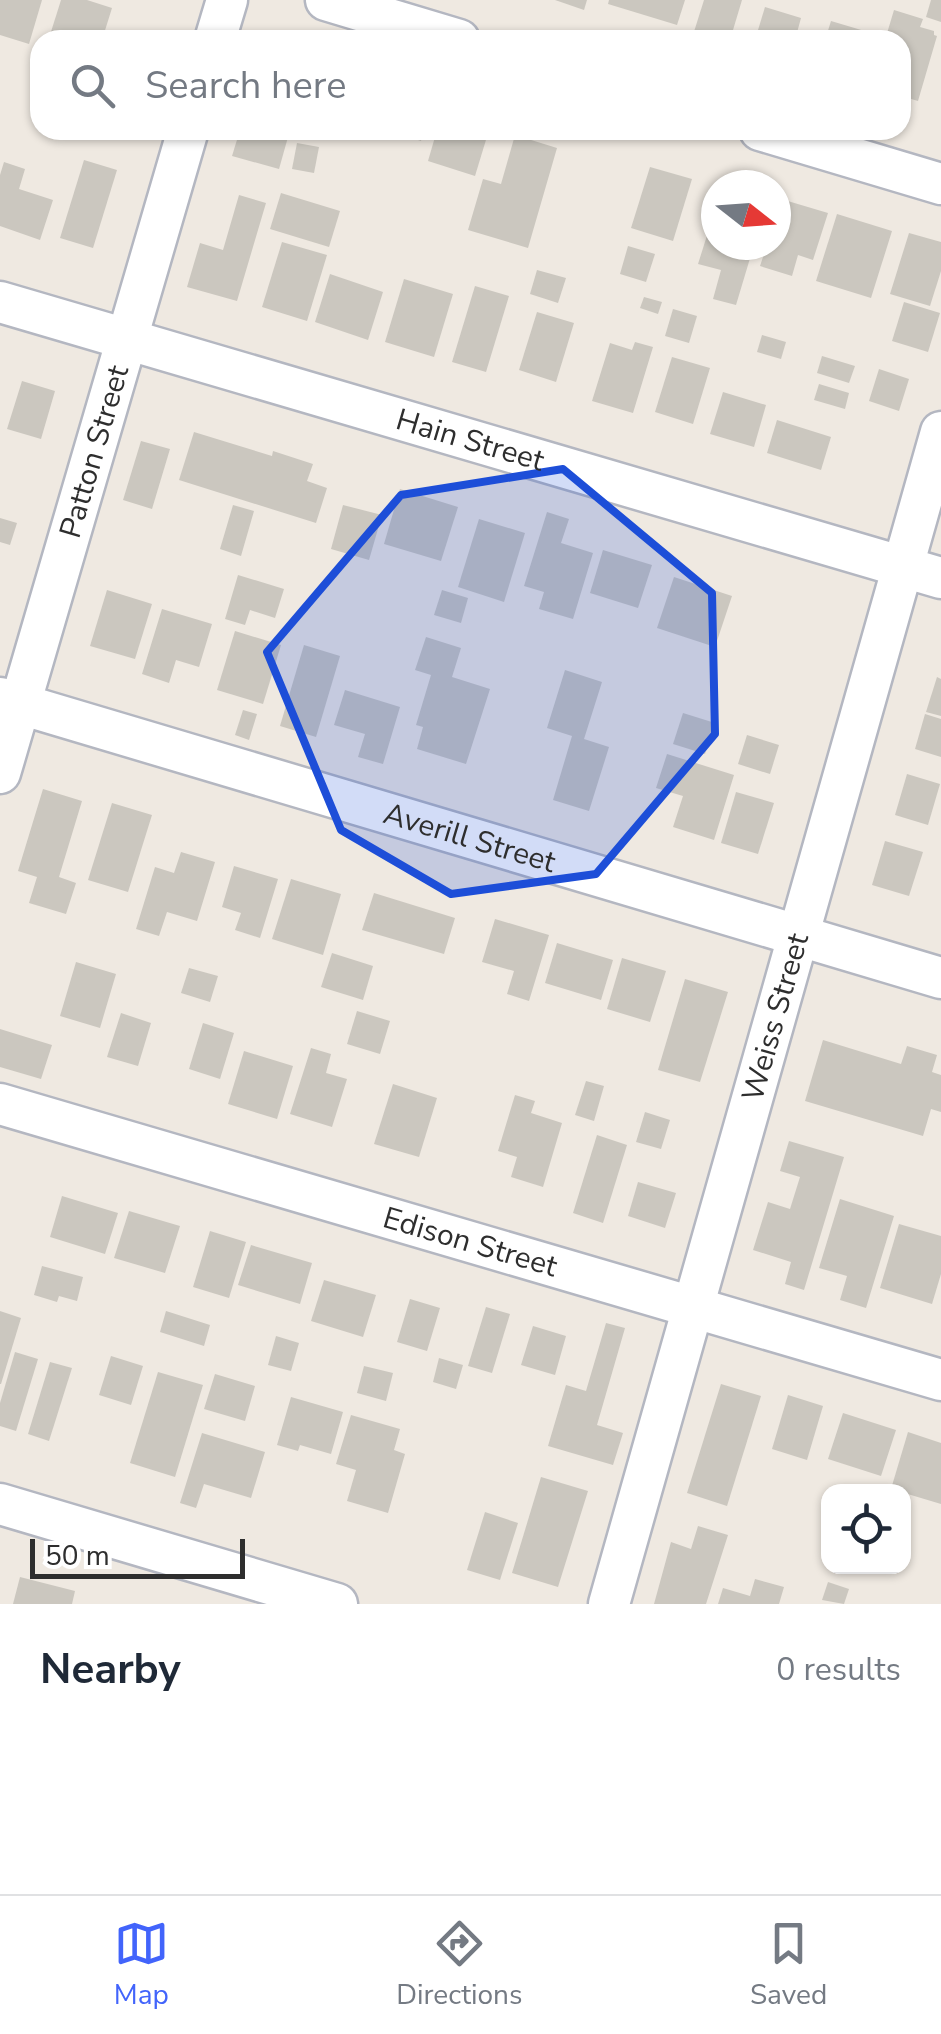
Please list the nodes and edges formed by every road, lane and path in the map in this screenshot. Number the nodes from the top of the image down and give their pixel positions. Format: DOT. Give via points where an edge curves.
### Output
graph roads {
  1 [pos="227,0"];
  2 [pos="326,0"];
  3 [pos="218,30"];
  4 [pos="426,30"];
  5 [pos="185,140"];
  6 [pos="794,140"];
  7 [pos="941,184"];
  8 [pos="0,302"];
  9 [pos="127,339"];
  10 [pos="941,432"];
  11 [pos="922,572"];
  12 [pos="10,701"];
  13 [pos="0,773"];
  14 [pos="798,935"];
  15 [pos="941,978"];
  16 [pos="0,1104"];
  17 [pos="693,1306"];
  18 [pos="941,1380"];
  19 [pos="0,1504"];
  20 [pos="337,1604"];
  21 [pos="609,1604"];
  1 -- 3 [label="street"];
  2 -- 4 [label="street"];
  5 -- 9 [label="street, Patton Street"];
  6 -- 7 [label="street"];
  8 -- 9 [label="street, Hain Street"];
  9 -- 11 [label="street, Hain Street"];
  9 -- 12 [label="street, Patton Street"];
  10 -- 11 [label="street, Weiss Street"];
  11 -- 14 [label="street, Weiss Street"];
  12 -- 13 [label="street, Patton Street"];
  12 -- 14 [label="street, Averill Street"];
  14 -- 15 [label="street, Averill Street"];
  14 -- 17 [label="street, Weiss Street"];
  16 -- 17 [label="street, Edison Street"];
  17 -- 18 [label="street, Edison Street"];
  17 -- 21 [label="street, Weiss Street"];
  19 -- 20 [label="street"];
}
